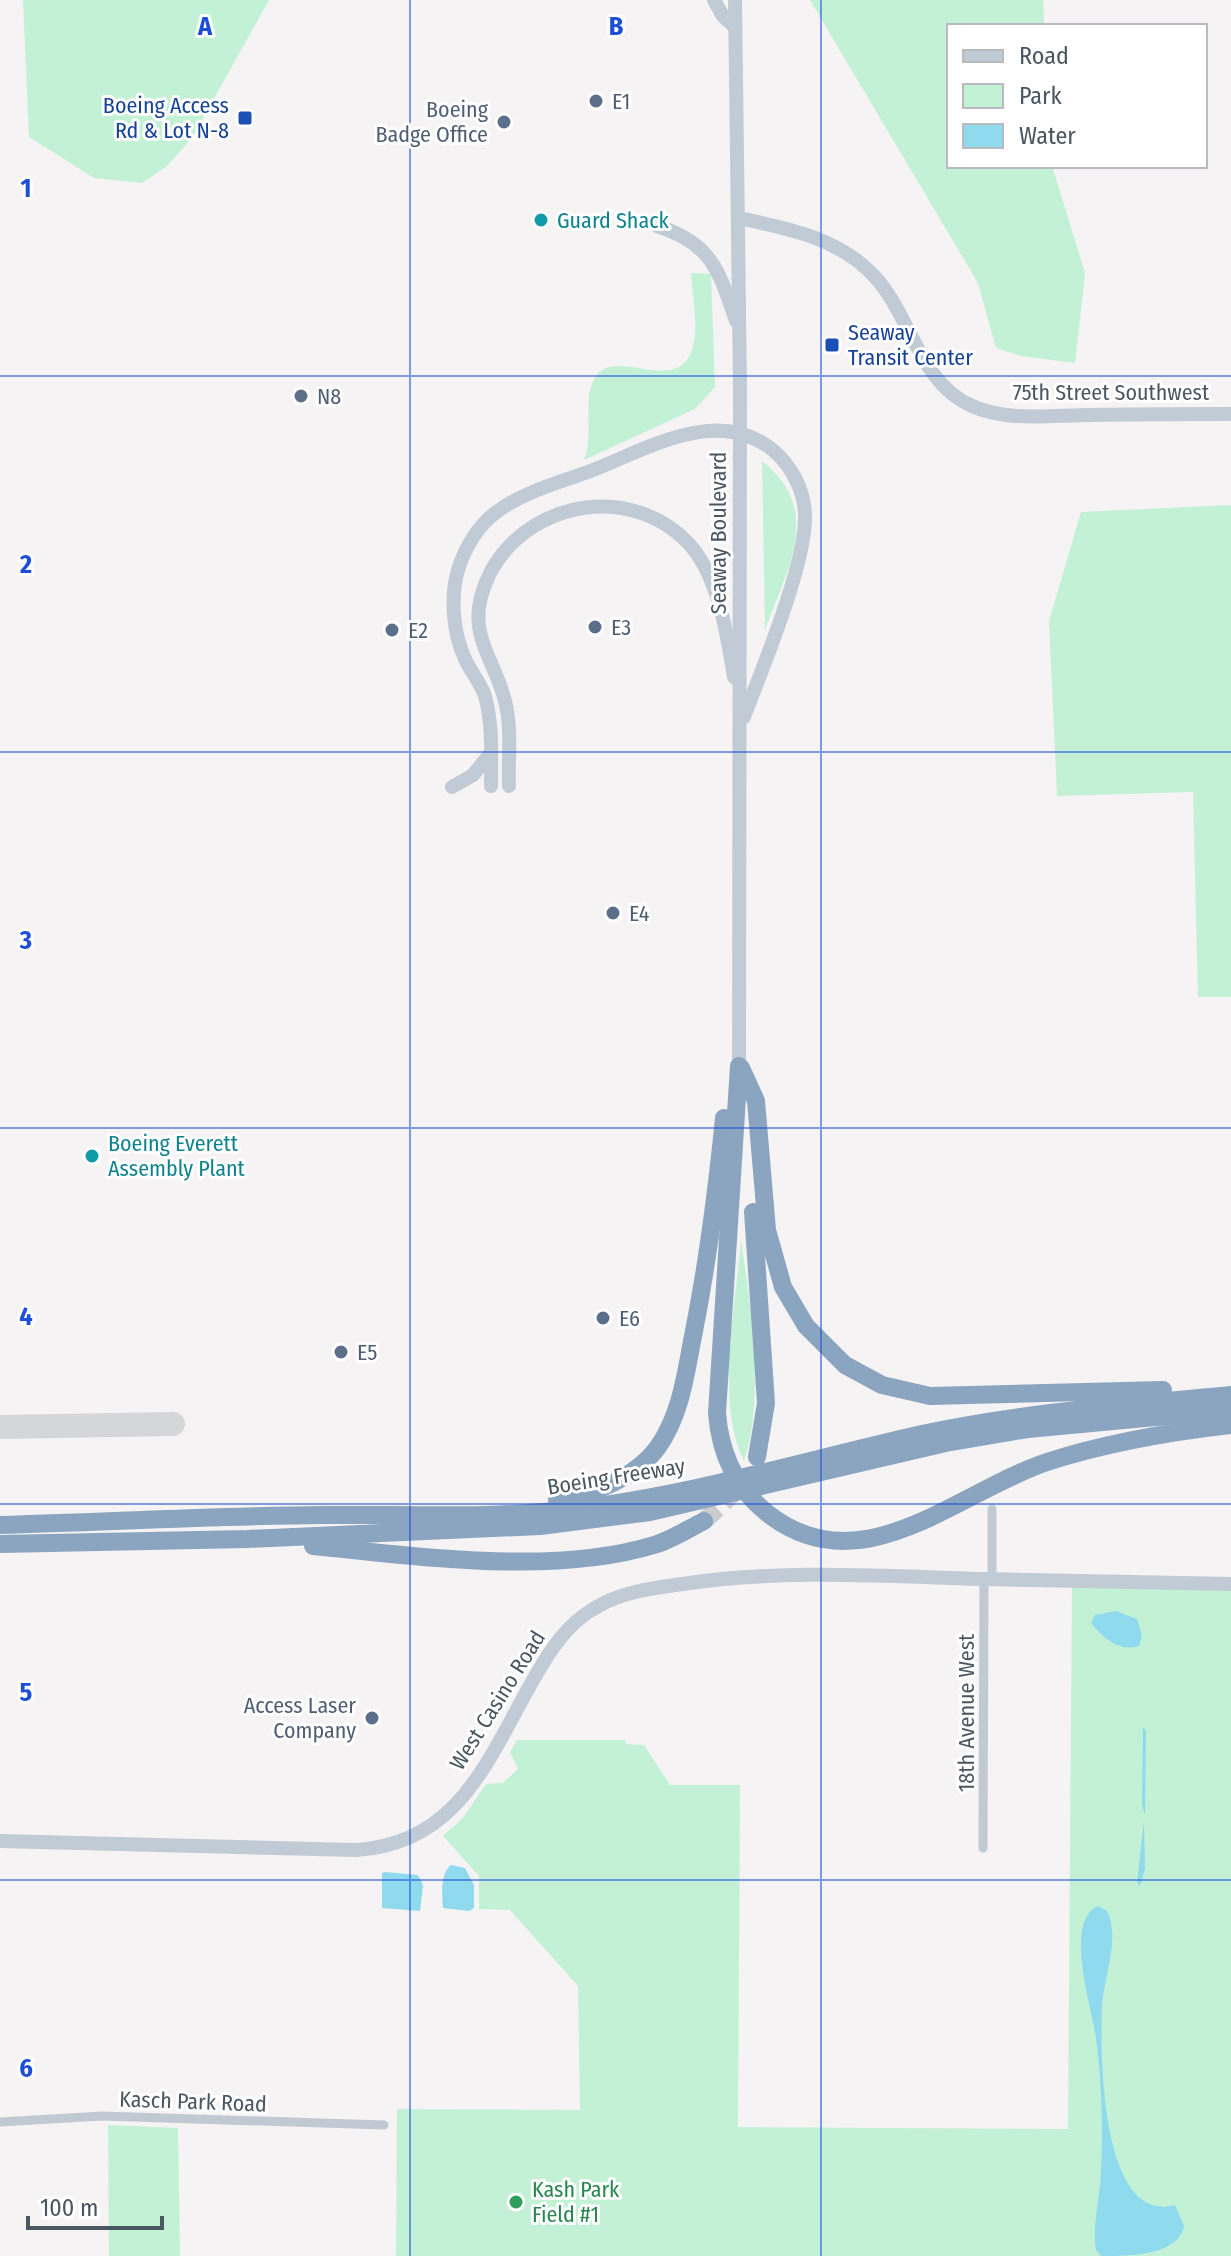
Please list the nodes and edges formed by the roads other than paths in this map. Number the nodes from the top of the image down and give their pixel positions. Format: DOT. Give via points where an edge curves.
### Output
graph roads {
  1 [pos="714,0"];
  2 [pos="735,0"];
  3 [pos="735,27"];
  4 [pos="738,218"];
  5 [pos="657,226"];
  6 [pos="740,333"];
  7 [pos="1231,414"];
  8 [pos="741,724"];
  9 [pos="491,754"];
  10 [pos="491,786"];
  11 [pos="509,786"];
  12 [pos="452,787"];
  13 [pos="739,1066"];
  14 [pos="1231,1388"];
  15 [pos="1231,1395"];
  16 [pos="1231,1410"];
  17 [pos="1231,1425"];
  18 [pos="757,1457"];
  19 [pos="992,1509"];
  20 [pos="426,1513"];
  21 [pos="0,1515"];
  22 [pos="173,1517"];
  23 [pos="704,1521"];
  24 [pos="0,1525"];
  25 [pos="247,1539"];
  26 [pos="0,1544"];
  27 [pos="988,1579"];
  28 [pos="1231,1584"];
  29 [pos="0,1841"];
  30 [pos="983,1848"];
  31 [pos="0,2122"];
  32 [pos="384,2125"];
  1 -- 3 [label="street"];
  2 -- 3 [label="street, Seaway Boulevard"];
  3 -- 4 [label="street, Seaway Boulevard"];
  4 -- 6 [label="street, Seaway Boulevard"];
  4 -- 7 [label="street, 75th Street Southwest" via="804,234 861,263 898,309 935,375 969,405 1012,416"];
  5 -- 6 [label="street" via="678,232 710,256"];
  6 -- 8 [label="street, Seaway Boulevard"];
  8 -- 9 [label="street" via="800,550 805,511 797,482 779,456 754,437 709,429 521,498 498,511 472,541 456,580 457,630 465,660 485,696"];
  8 -- 11 [label="street" via="708,572 690,546 638,512 596,505 566,510 509,545 490,572 480,600 480,643 505,700"];
  8 -- 13 [label="street, Seaway Boulevard"];
  9 -- 10 [label="street"];
  9 -- 12 [label="street" via="473,775"];
  13 -- 14 [label="highway" via="756,1101 767,1230 783,1287 806,1326 845,1365 882,1385 930,1396"];
  13 -- 17 [label="highway" via="717,1392 722,1445 734,1475 746,1493 781,1523 828,1539 877,1539 1048,1462 1139,1439"];
  13 -- 18 [label="highway" via="766,1403"];
  13 -- 20 [label="highway" via="726,1101 715,1207 683,1385 656,1450 614,1482 571,1498"];
  15 -- 20 [label="highway, Boeing Freeway" via="971,1424 622,1502 489,1516"];
  16 -- 25 [label="highway, Boeing Freeway" via="965,1439 608,1518 479,1530"];
  19 -- 27 [label="street, 18th Avenue West"];
  20 -- 22 [label="highway, Boeing Freeway"];
  21 -- 22 [label="highway"];
  22 -- 24 [label="highway, Boeing Freeway"];
  23 -- 25 [label="highway" via="654,1545 565,1558 391,1553"];
  25 -- 26 [label="highway, Boeing Freeway"];
  27 -- 28 [label="street, West Casino Road"];
  27 -- 29 [label="street, West Casino Road" via="756,1576 672,1585 615,1598 593,1608 553,1648 463,1798 442,1820 401,1843 356,1850"];
  27 -- 30 [label="street, 18th Avenue West"];
  31 -- 32 [label="street, Kasch Park Road" via="102,2116"];
}
